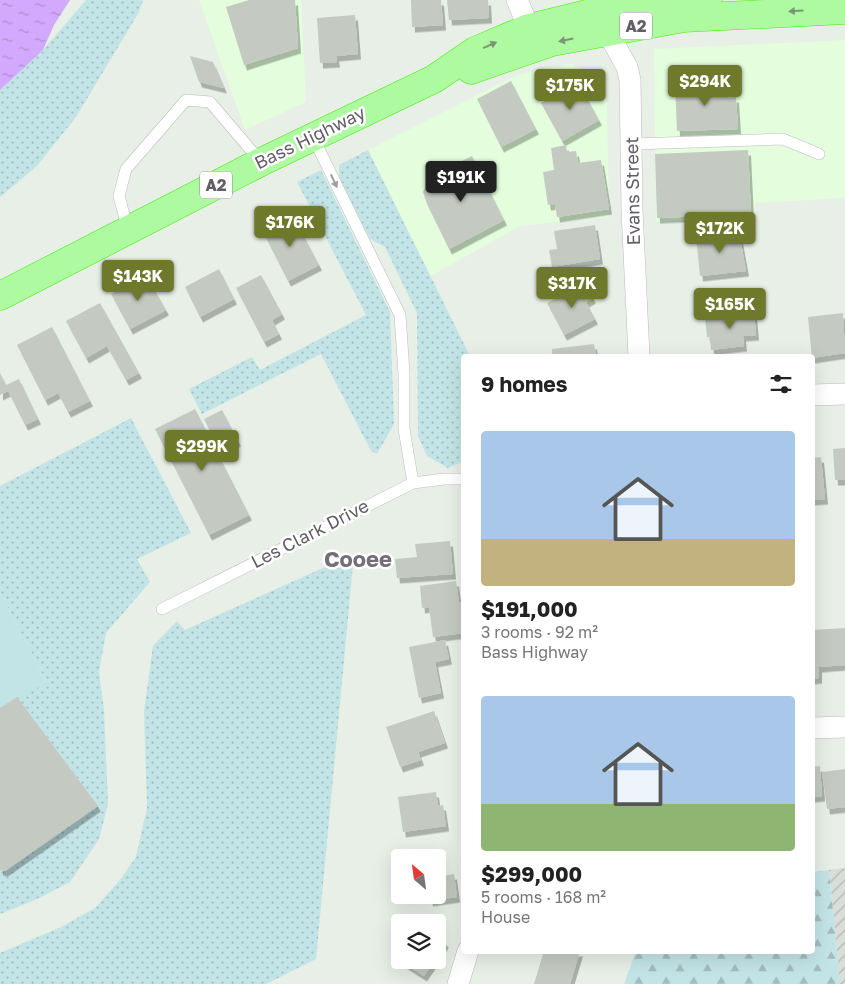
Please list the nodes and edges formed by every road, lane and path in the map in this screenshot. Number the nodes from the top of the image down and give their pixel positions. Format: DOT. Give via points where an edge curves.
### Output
graph roads {
  1 [pos="517,0"];
  2 [pos="708,0"];
  3 [pos="845,10"];
  4 [pos="529,28"];
  5 [pos="607,31"];
  6 [pos="434,79"];
  7 [pos="313,137"];
  8 [pos="632,144"];
  9 [pos="819,154"];
  10 [pos="261,162"];
  11 [pos="128,230"];
  12 [pos="0,296"];
  13 [pos="640,354"];
  14 [pos="845,394"];
  15 [pos="815,395"];
  16 [pos="461,479"];
  17 [pos="412,483"];
  18 [pos="162,609"];
  19 [pos="845,726"];
  20 [pos="815,728"];
  21 [pos="467,954"];
  22 [pos="458,984"];
  1 -- 4 [label="street"];
  2 -- 4 [label="highway, Bass Highway / A2" via="599,11"];
  3 -- 5 [label="highway, Bass Highway / A2, one-way" via="684,18"];
  6 -- 4 [label="highway, Bass Highway / A2, one-way" via="475,52"];
  5 -- 6 [label="highway, Bass Highway / A2, one-way" via="552,42 482,68"];
  5 -- 8 [label="street, Evans Street" via="627,67 630,80"];
  6 -- 7 [label="highway, Bass Highway / A2"];
  7 -- 10 [label="highway, Bass Highway / A2"];
  7 -- 17 [label="lane, one-way" via="400,315 404,429"];
  8 -- 9 [label="lane" via="783,139"];
  8 -- 13 [label="street, Evans Street"];
  10 -- 11 [label="highway, Bass Highway / A2"];
  10 -- 11 [label="lane" via="210,102 186,100 126,169 119,196"];
  11 -- 12 [label="highway, Bass Highway / A2"];
  14 -- 15 [label="street"];
  16 -- 17 [label="lane, Les Clark Drive"];
  17 -- 18 [label="lane, Les Clark Drive"];
  19 -- 20 [label="street"];
  21 -- 22 [label="street"];
}
